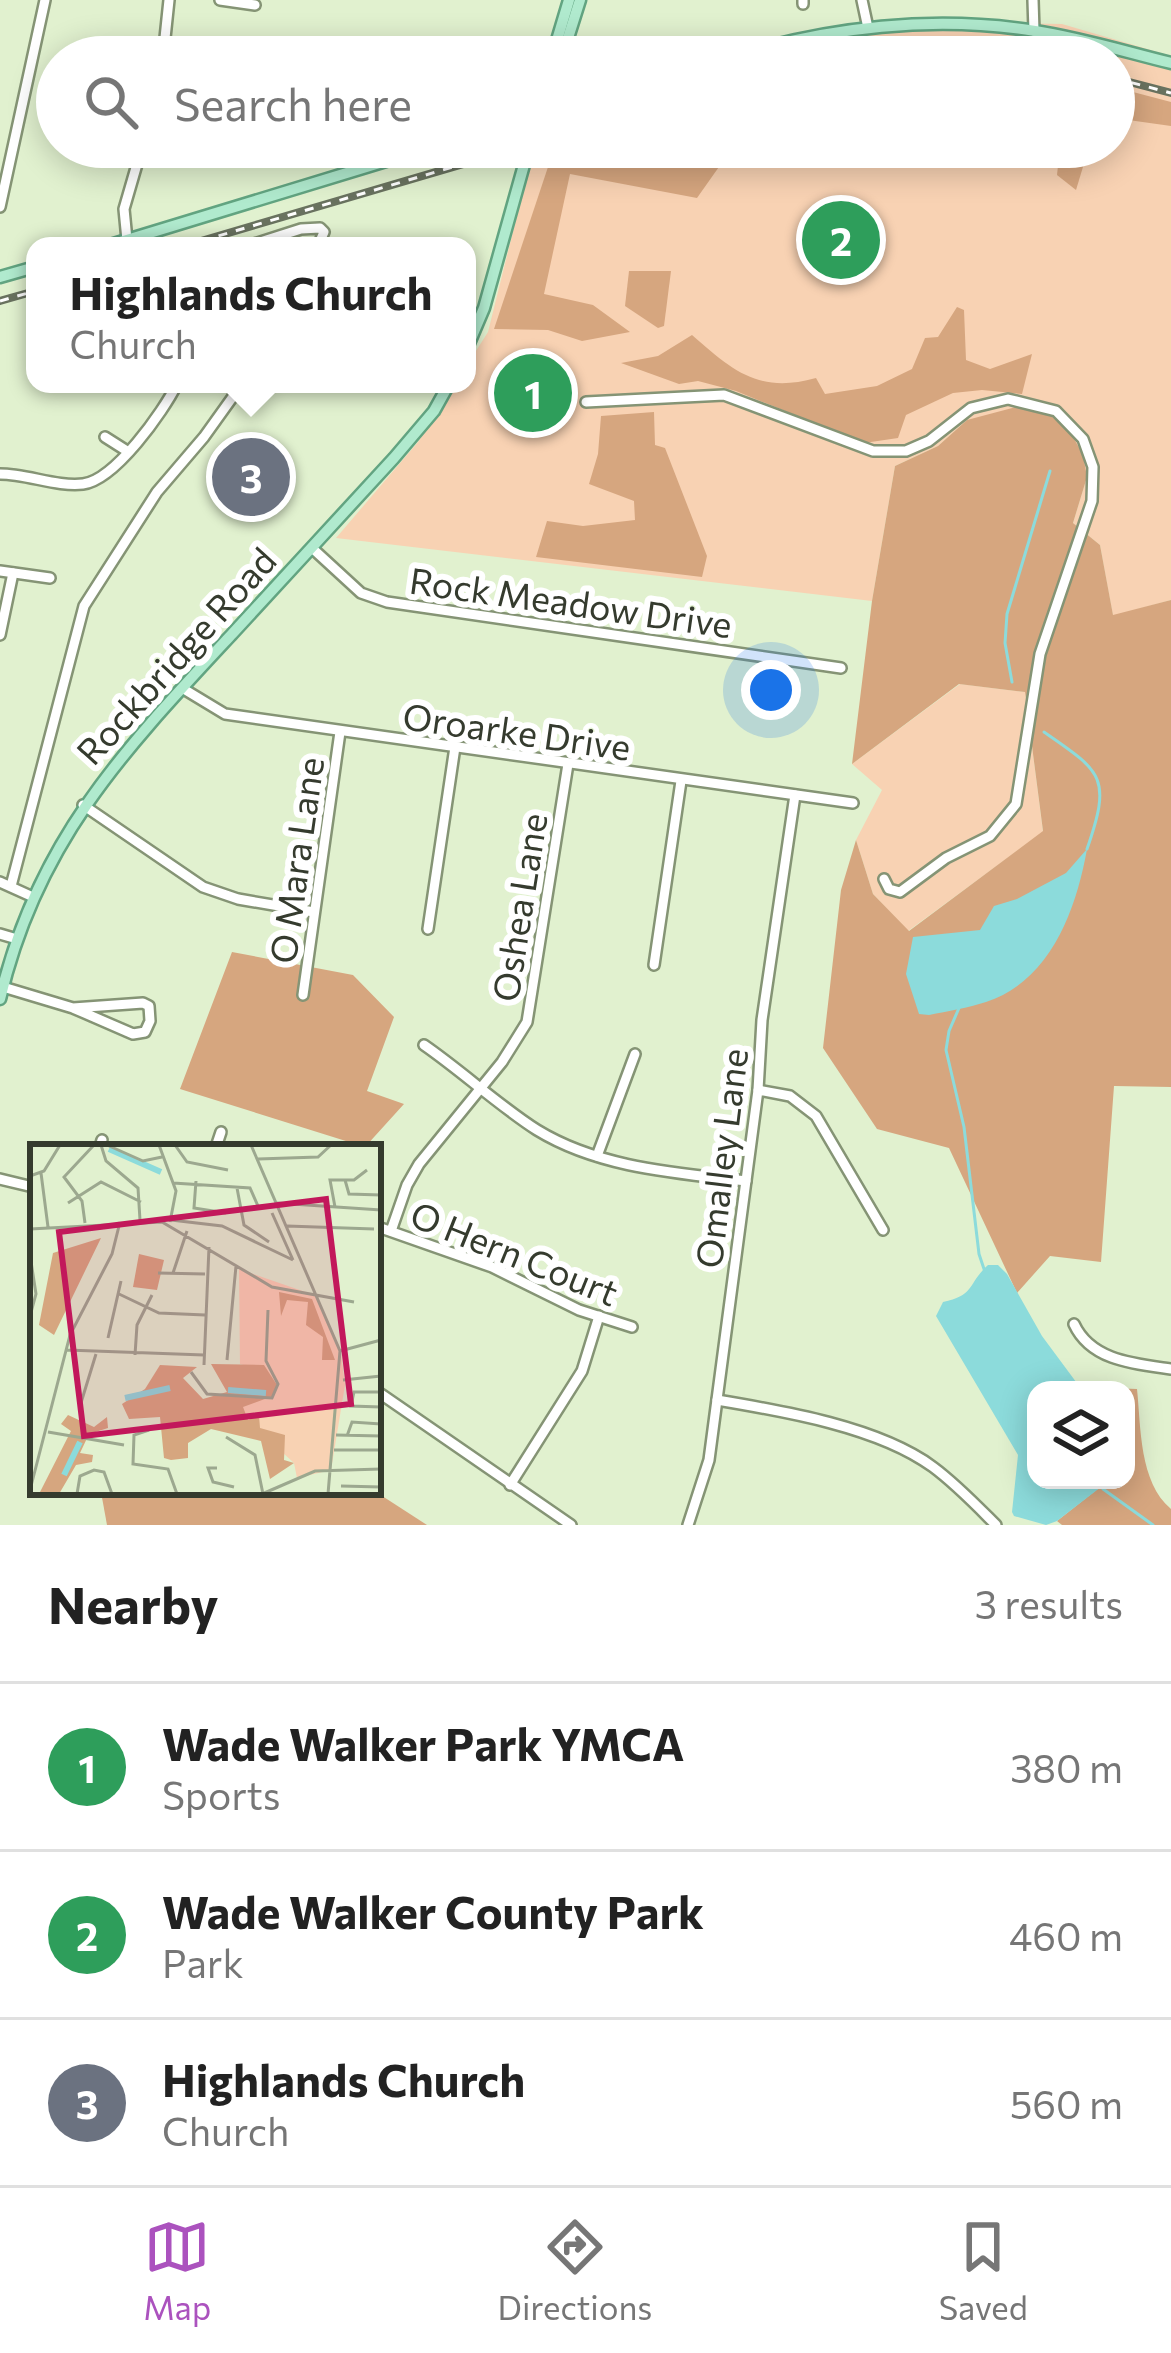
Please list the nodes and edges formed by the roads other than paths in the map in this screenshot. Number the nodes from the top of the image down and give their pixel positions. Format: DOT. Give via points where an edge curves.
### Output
graph roads {
  1 [pos="44,0"];
  2 [pos="169,0"];
  3 [pos="220,0"];
  4 [pos="569,0"];
  5 [pos="580,0"];
  6 [pos="862,0"];
  7 [pos="1033,0"];
  8 [pos="255,5"];
  9 [pos="868,28"];
  10 [pos="1034,31"];
  11 [pos="36,36"];
  12 [pos="165,36"];
  13 [pos="558,36"];
  14 [pos="569,36"];
  15 [pos="819,36"];
  16 [pos="1055,36"];
  17 [pos="36,38"];
  18 [pos="1135,55"];
  19 [pos="1171,64"];
  20 [pos="136,168"];
  21 [pos="363,168"];
  22 [pos="524,168"];
  23 [pos="0,207"];
  24 [pos="127,237"];
  25 [pos="137,237"];
  26 [pos="276,237"];
  27 [pos="322,237"];
  28 [pos="476,327"];
  29 [pos="172,393"];
  30 [pos="236,393"];
  31 [pos="442,393"];
  32 [pos="586,402"];
  33 [pos="105,437"];
  34 [pos="127,451"];
  35 [pos="0,473"];
  36 [pos="312,548"];
  37 [pos="0,572"];
  38 [pos="13,573"];
  39 [pos="50,578"];
  40 [pos="0,635"];
  41 [pos="842,668"];
  42 [pos="182,688"];
  43 [pos="340,732"];
  44 [pos="455,747"];
  45 [pos="568,764"];
  46 [pos="680,782"];
  47 [pos="795,795"];
  48 [pos="853,803"];
  49 [pos="83,805"];
  50 [pos="884,880"];
  51 [pos="6,884"];
  52 [pos="0,897"];
  53 [pos="33,898"];
  54 [pos="314,912"];
  55 [pos="428,929"];
  56 [pos="0,934"];
  57 [pos="17,939"];
  58 [pos="654,965"];
  59 [pos="1,993"];
  60 [pos="303,995"];
  61 [pos="73,1008"];
  62 [pos="424,1045"];
  63 [pos="635,1054"];
  64 [pos="483,1086"];
  65 [pos="758,1090"];
  66 [pos="220,1132"];
  67 [pos="217,1144"];
  68 [pos="597,1156"];
  69 [pos="0,1179"];
  70 [pos="746,1181"];
  71 [pos="30,1186"];
  72 [pos="381,1228"];
  73 [pos="884,1230"];
  74 [pos="391,1231"];
  75 [pos="599,1316"];
  76 [pos="1074,1324"];
  77 [pos="632,1327"];
  78 [pos="1171,1369"];
  79 [pos="381,1394"];
  80 [pos="717,1400"];
  81 [pos="511,1485"];
  82 [pos="571,1525"];
  83 [pos="688,1525"];
  84 [pos="996,1525"];
  1 -- 11 [label="street"];
  2 -- 12 [label="street"];
  3 -- 8 [label="street"];
  4 -- 13 [label="main road"];
  5 -- 14 [label="main road"];
  6 -- 9 [label="street"];
  7 -- 10 [label="street"];
  9 -- 10 [label="main road"];
  9 -- 15 [label="main road"];
  10 -- 16 [label="main road"];
  17 -- 23 [label="street"];
  18 -- 19 [label="main road"];
  20 -- 24 [label="street" via="124,209"];
  21 -- 25 [label="main road"];
  22 -- 28 [label="main road"];
  26 -- 27 [label="street" via="320,228"];
  29 -- 34 [label="street"];
  30 -- 51 [label="street" via="157,492 84,606"];
  31 -- 36 [label="main road, Rockbridge Road"];
  32 -- 50 [label="street" via="724,395 873,451 906,451 970,408 1008,398 1056,411 1083,439 1092,501 1040,654 1016,804 990,836 900,892"];
  33 -- 34 [label="street"];
  34 -- 35 [label="street" via="83,484"];
  36 -- 41 [label="street, Rock Meadow Drive" via="361,592 387,602"];
  36 -- 42 [label="main road, Rockbridge Road"];
  37 -- 38 [label="street"];
  38 -- 39 [label="street"];
  38 -- 40 [label="street"];
  42 -- 43 [label="street, Oroarke Drive" via="225,714"];
  42 -- 49 [label="main road, Rockbridge Road"];
  43 -- 44 [label="street, Oroarke Drive"];
  43 -- 54 [label="street, O Mara Lane"];
  44 -- 45 [label="street, Oroarke Drive"];
  44 -- 55 [label="street"];
  45 -- 46 [label="street, Oroarke Drive"];
  45 -- 64 [label="street, Oshea Lane" via="530,1012"];
  46 -- 47 [label="street, Oroarke Drive"];
  46 -- 58 [label="street"];
  47 -- 48 [label="street, Oroarke Drive"];
  47 -- 65 [label="street, Omalley Lane"];
  49 -- 53 [label="main road, Rockbridge Road"];
  49 -- 54 [label="street" via="203,887"];
  51 -- 52 [label="street"];
  51 -- 53 [label="street"];
  53 -- 57 [label="main road, Rockbridge Road"];
  54 -- 60 [label="street, O Mara Lane"];
  56 -- 57 [label="street"];
  57 -- 59 [label="main road, Rockbridge Road"];
  59 -- 61 [label="street"];
  61 -- 61 [label="street" via="133,1034 150,1022 143,1003"];
  62 -- 64 [label="street"];
  63 -- 68 [label="street"];
  64 -- 68 [label="street" via="536,1129"];
  64 -- 74 [label="street, Oshea Lane" via="419,1164"];
  65 -- 70 [label="street, Omalley Lane"];
  65 -- 73 [label="street" via="790,1096 816,1115"];
  66 -- 67 [label="street"];
  68 -- 70 [label="street"];
  69 -- 71 [label="street"];
  70 -- 80 [label="street, Omalley Lane"];
  72 -- 74 [label="street, O Hern Court"];
  74 -- 75 [label="street, O Hern Court"];
  75 -- 77 [label="street, O Hern Court"];
  75 -- 81 [label="street" via="582,1371"];
  76 -- 78 [label="street" via="1099,1352"];
  79 -- 81 [label="street"];
  80 -- 83 [label="street, Omalley Lane" via="705,1482"];
  80 -- 84 [label="street" via="904,1449"];
  81 -- 82 [label="street"];
}
